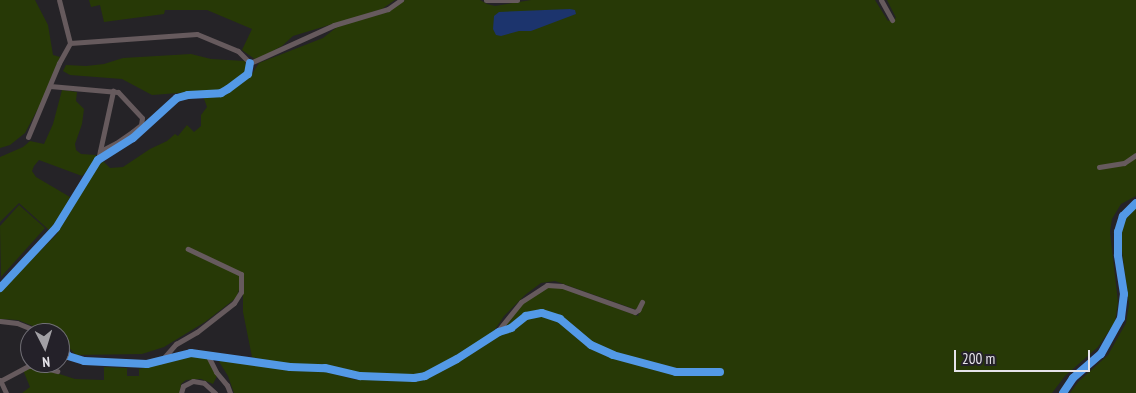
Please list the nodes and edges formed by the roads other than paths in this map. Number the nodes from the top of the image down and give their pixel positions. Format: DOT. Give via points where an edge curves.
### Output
graph roads {
  1 [pos="59,0"];
  2 [pos="400,0"];
  3 [pos="486,0"];
  4 [pos="517,0"];
  5 [pos="882,0"];
  6 [pos="892,20"];
  7 [pos="70,43"];
  8 [pos="250,63"];
  9 [pos="50,86"];
  10 [pos="113,91"];
  11 [pos="28,137"];
  12 [pos="100,151"];
  13 [pos="1136,155"];
  14 [pos="98,160"];
  15 [pos="1099,167"];
  16 [pos="1136,203"];
  17 [pos="188,249"];
  18 [pos="0,288"];
  19 [pos="642,302"];
  20 [pos="0,321"];
  21 [pos="20,324"];
  22 [pos="494,335"];
  23 [pos="208,356"];
  24 [pos="70,357"];
  25 [pos="161,362"];
  26 [pos="20,370"];
  27 [pos="720,372"];
  28 [pos="0,380"];
  29 [pos="6,393"];
  30 [pos="181,393"];
  31 [pos="215,393"];
  32 [pos="230,393"];
  33 [pos="1062,393"];
  1 -- 7 [label="street"];
  2 -- 8 [label="street" via="388,9 334,25"];
  3 -- 4 [label="street"];
  5 -- 6 [label="street"];
  7 -- 8 [label="street" via="197,34 238,51"];
  7 -- 9 [label="street"];
  8 -- 14 [label="street" via="248,74 225,91 177,98 133,138"];
  9 -- 10 [label="street"];
  9 -- 11 [label="street"];
  10 -- 12 [label="street"];
  10 -- 12 [label="street" via="121,94 143,121 123,139"];
  12 -- 14 [label="street"];
  13 -- 15 [label="street" via="1124,163"];
  14 -- 18 [label="street" via="56,228"];
  16 -- 33 [label="street" via="1123,216 1118,232 1124,294 1121,318 1101,354 1073,378"];
  17 -- 25 [label="street" via="241,274 241,292 234,304 176,344"];
  19 -- 22 [label="street" via="635,312 562,286 546,285 520,302"];
  20 -- 21 [label="street"];
  22 -- 23 [label="street" via="479,347 420,377 360,376 325,368 290,367"];
  22 -- 27 [label="street" via="511,328 526,316 546,313 560,319 591,345 612,355 676,372"];
  23 -- 25 [label="street" via="186,353"];
  23 -- 32 [label="street"];
  24 -- 25 [label="street" via="84,361"];
  26 -- 28 [label="street"];
  28 -- 29 [label="street"];
  30 -- 31 [label="street" via="183,386 193,381 208,385"];
}
